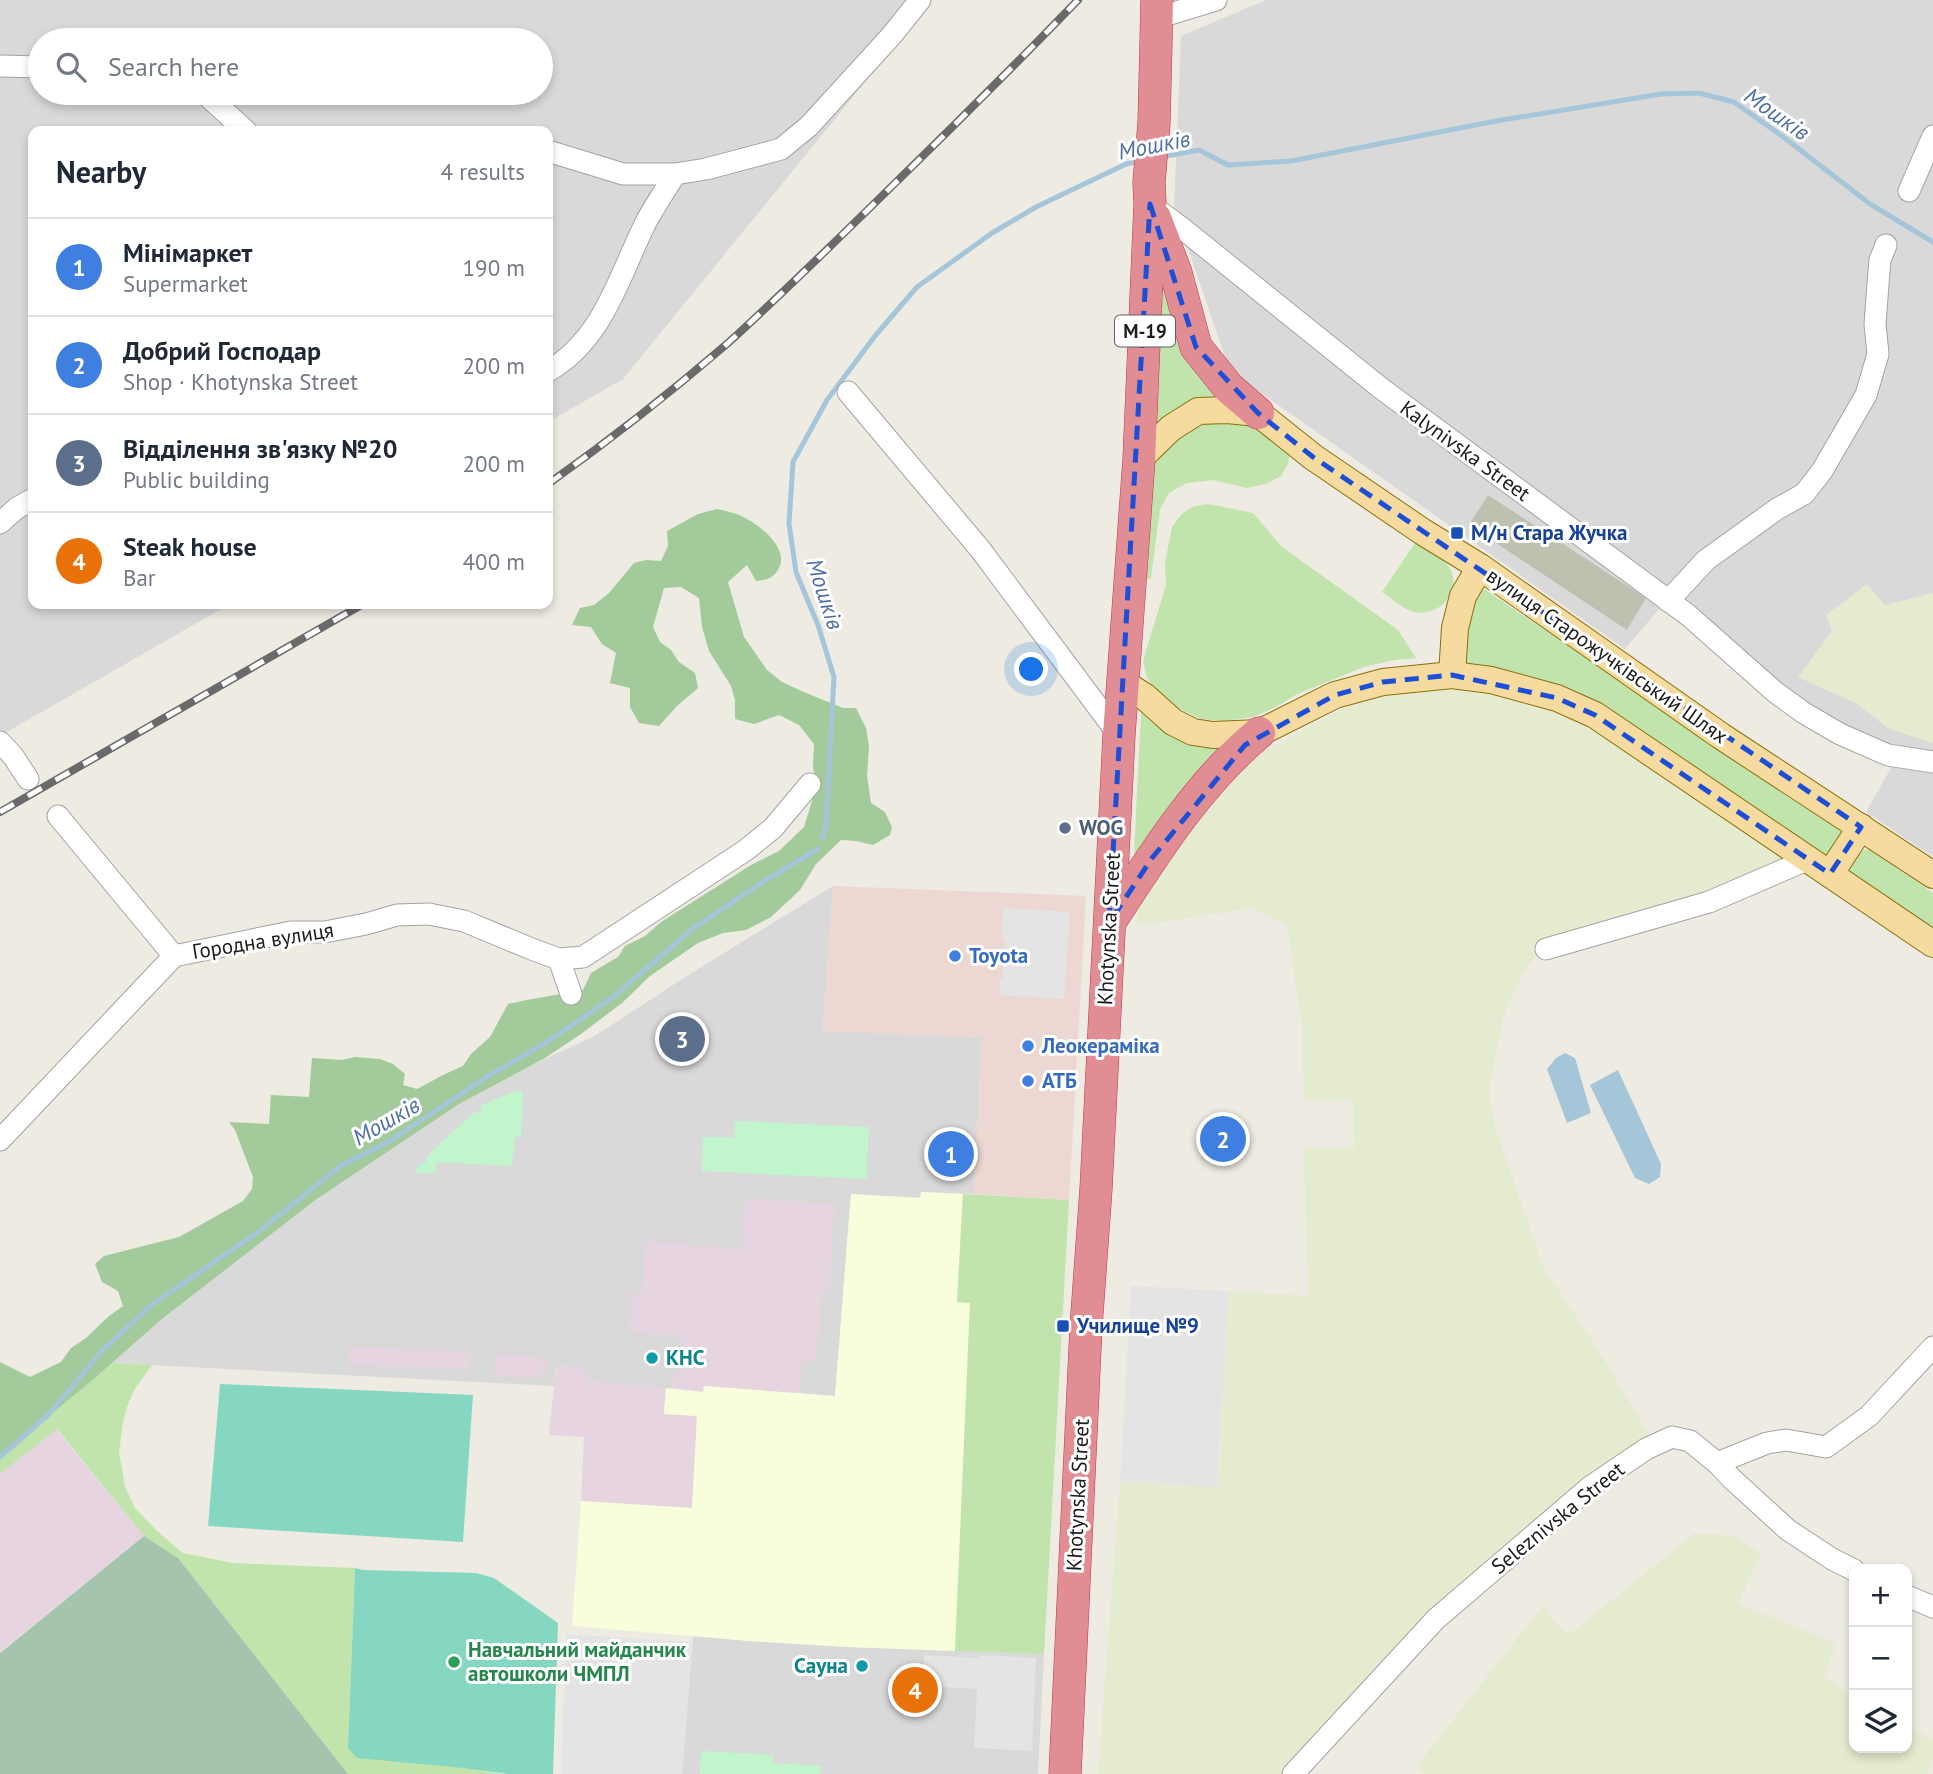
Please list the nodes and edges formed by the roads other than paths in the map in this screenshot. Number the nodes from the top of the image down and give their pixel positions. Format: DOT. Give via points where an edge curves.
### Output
graph roads {
  1 [pos="920,0"];
  2 [pos="1216,0"];
  3 [pos="1157,9"];
  4 [pos="0,66"];
  5 [pos="28,67"];
  6 [pos="217,105"];
  7 [pos="240,126"];
  8 [pos="1933,136"];
  9 [pos="553,153"];
  10 [pos="675,174"];
  11 [pos="1909,191"];
  12 [pos="1150,193"];
  13 [pos="1886,245"];
  14 [pos="553,367"];
  15 [pos="848,392"];
  16 [pos="1258,413"];
  17 [pos="1139,458"];
  18 [pos="28,502"];
  19 [pos="0,523"];
  20 [pos="1480,567"];
  21 [pos="1668,601"];
  22 [pos="1452,675"];
  23 [pos="1123,683"];
  24 [pos="1259,733"];
  25 [pos="1119,735"];
  26 [pos="0,742"];
  27 [pos="1933,762"];
  28 [pos="29,779"];
  29 [pos="810,784"];
  30 [pos="58,816"];
  31 [pos="1861,827"];
  32 [pos="1819,867"];
  33 [pos="1933,875"];
  34 [pos="1109,923"];
  35 [pos="1933,944"];
  36 [pos="1546,950"];
  37 [pos="174,956"];
  38 [pos="559,959"];
  39 [pos="571,995"];
  40 [pos="0,1140"];
  41 [pos="1933,1347"];
  42 [pos="1717,1463"];
  43 [pos="1849,1568"];
  44 [pos="1912,1598"];
  45 [pos="1933,1607"];
  46 [pos="1065,1774"];
  47 [pos="1293,1774"];
  1 -- 10 [label="street" via="892,36 781,149"];
  2 -- 3 [label="street"];
  3 -- 12 [label="highway, Khotynska Street / М-19"];
  4 -- 5 [label="street"];
  6 -- 7 [label="street"];
  8 -- 11 [label="street"];
  9 -- 10 [label="street" via="623,174"];
  10 -- 14 [label="street" via="599,321 583,343"];
  12 -- 16 [label="highway" via="1196,347"];
  12 -- 17 [label="highway, Khotynska Street / М-19"];
  12 -- 21 [label="street, Kalynivska Street" via="1183,229 1382,389"];
  13 -- 21 [label="street" via="1878,271 1878,354 1866,395 1822,471 1804,494 1706,560"];
  15 -- 25 [label="street" via="981,549"];
  16 -- 17 [label="main road" via="1198,411 1171,428"];
  16 -- 20 [label="main road, вулиця Старожучківський Шлях" via="1313,457"];
  17 -- 23 [label="highway, Khotynska Street / М-19"];
  18 -- 19 [label="street"];
  20 -- 22 [label="main road" via="1457,617"];
  20 -- 31 [label="main road, вулиця Старожучківський Шлях" via="1721,736"];
  21 -- 27 [label="street, Kalynivska Street" via="1804,713 1888,755"];
  22 -- 24 [label="main road" via="1383,681 1335,695"];
  22 -- 32 [label="main road" via="1557,698 1595,715"];
  23 -- 24 [label="main road" via="1173,722 1194,732"];
  23 -- 25 [label="highway, Khotynska Street / М-19"];
  24 -- 34 [label="highway" via="1210,782"];
  25 -- 34 [label="highway, Khotynska Street / М-19"];
  26 -- 28 [label="street"];
  29 -- 38 [label="street" via="773,828 746,850 583,957"];
  30 -- 37 [label="street"];
  31 -- 32 [label="main road"];
  31 -- 33 [label="main road, вулиця Старожучківський Шлях"];
  32 -- 35 [label="main road"];
  32 -- 36 [label="street"];
  34 -- 46 [label="highway, Khotynska Street / М-19"];
  37 -- 38 [label="street, Городна вулиця" via="291,932 325,932 397,915 429,914 464,921"];
  37 -- 40 [label="street, Городна вулиця"];
  38 -- 39 [label="street"];
  41 -- 42 [label="street" via="1868,1416 1826,1447 1786,1440"];
  42 -- 43 [label="street, Seleznivska Street" via="1788,1530"];
  42 -- 47 [label="street, Seleznivska Street" via="1690,1441 1672,1437 1646,1448 1590,1487 1436,1619"];
  44 -- 45 [label="street"];
}
